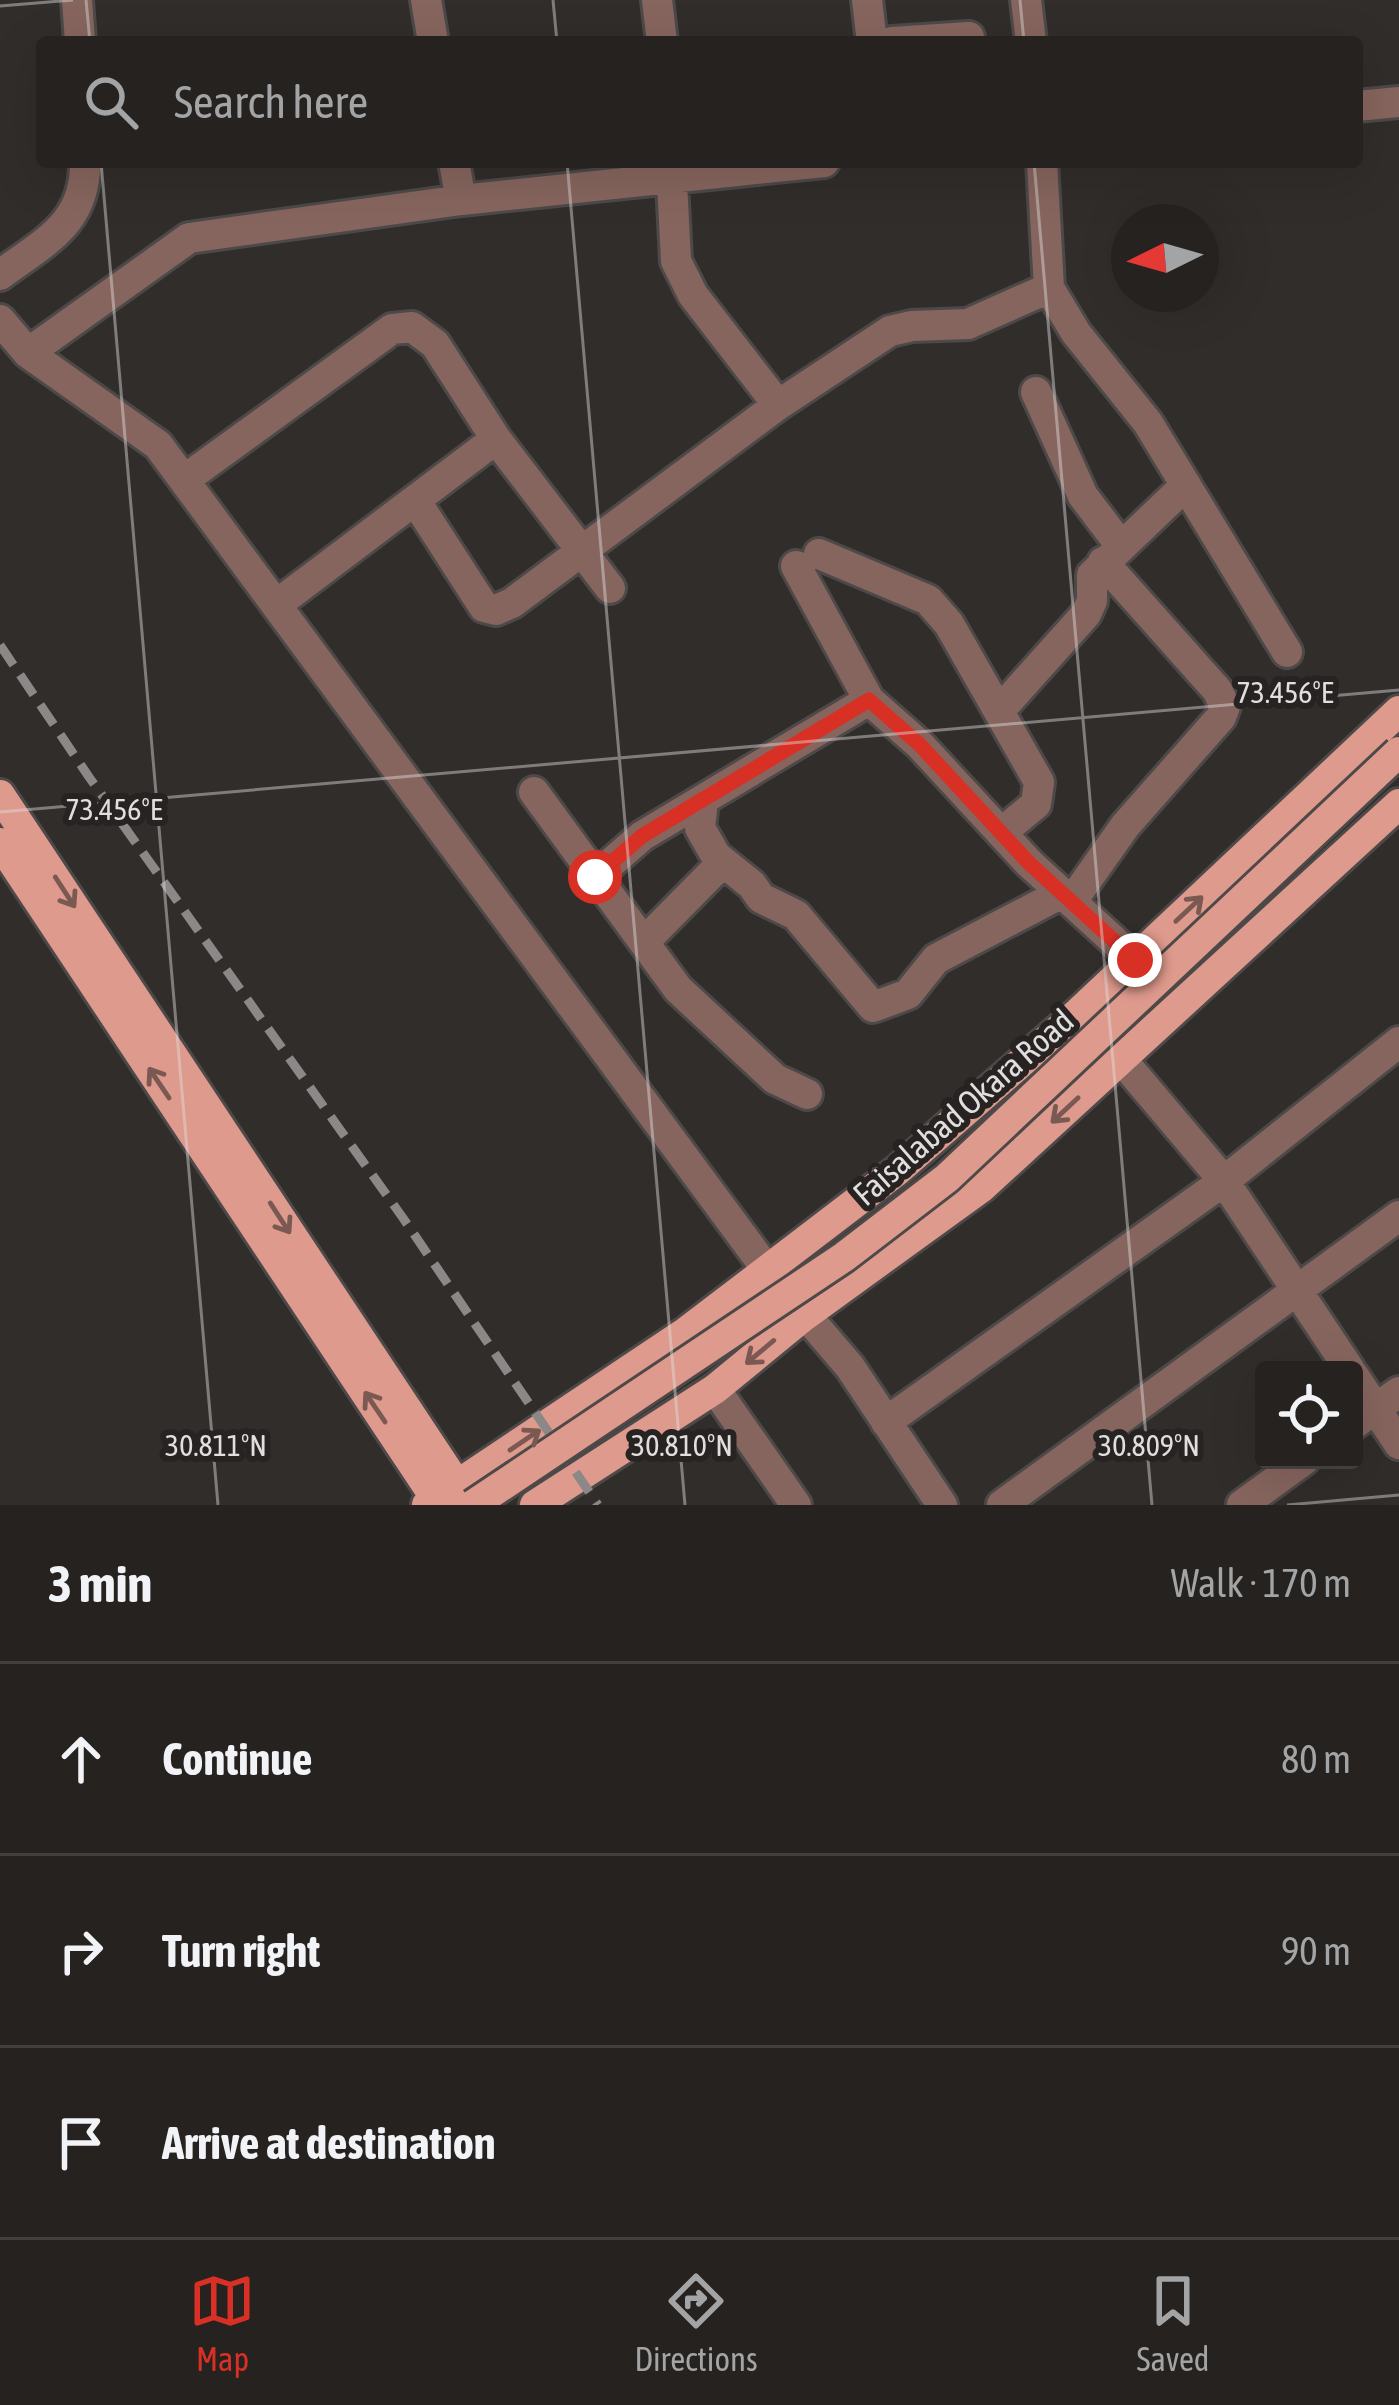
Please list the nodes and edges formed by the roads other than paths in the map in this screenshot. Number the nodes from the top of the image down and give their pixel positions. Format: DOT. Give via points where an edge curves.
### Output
graph roads {
  1 [pos="77,0"];
  2 [pos="426,0"];
  3 [pos="657,0"];
  4 [pos="867,0"];
  5 [pos="1026,0"];
  6 [pos="80,36"];
  7 [pos="432,36"];
  8 [pos="661,36"];
  9 [pos="871,36"];
  10 [pos="1029,36"];
  11 [pos="1399,102"];
  12 [pos="1363,105"];
  13 [pos="85,168"];
  14 [pos="455,168"];
  15 [pos="710,168"];
  16 [pos="1042,168"];
  17 [pos="672,170"];
  18 [pos="461,200"];
  19 [pos="0,275"];
  20 [pos="1049,288"];
  21 [pos="0,320"];
  22 [pos="28,353"];
  23 [pos="1036,392"];
  24 [pos="778,405"];
  25 [pos="496,439"];
  26 [pos="184,480"];
  27 [pos="1186,485"];
  28 [pos="415,500"];
  29 [pos="582,551"];
  30 [pos="1112,554"];
  31 [pos="610,588"];
  32 [pos="276,604"];
  33 [pos="1287,652"];
  34 [pos="869,700"];
  35 [pos="1001,709"];
  36 [pos="1399,711"];
  37 [pos="1399,752"];
  38 [pos="534,792"];
  39 [pos="0,795"];
  40 [pos="703,801"];
  41 [pos="1399,804"];
  42 [pos="1001,833"];
  43 [pos="0,843"];
  44 [pos="722,863"];
  45 [pos="595,877"];
  46 [pos="1067,897"];
  47 [pos="646,940"];
  48 [pos="1135,960"];
  49 [pos="1399,1042"];
  50 [pos="1121,1059"];
  51 [pos="807,1094"];
  52 [pos="1223,1181"];
  53 [pos="1399,1216"];
  54 [pos="768,1271"];
  55 [pos="1298,1293"];
  56 [pos="804,1316"];
  57 [pos="1344,1361"];
  58 [pos="715,1390"];
  59 [pos="1376,1408"];
  60 [pos="886,1422"];
  61 [pos="1399,1444"];
  62 [pos="1292,1469"];
  63 [pos="451,1501"];
  64 [pos="536,1505"];
  65 [pos="796,1505"];
  66 [pos="942,1505"];
  67 [pos="1002,1505"];
  68 [pos="1242,1505"];
  1 -- 6 [label="street"];
  2 -- 7 [label="street"];
  3 -- 8 [label="street"];
  4 -- 9 [label="street"];
  5 -- 10 [label="street"];
  11 -- 12 [label="street"];
  13 -- 19 [label="street" via="74,215"];
  14 -- 18 [label="street"];
  15 -- 17 [label="street"];
  16 -- 20 [label="street"];
  17 -- 18 [label="street"];
  17 -- 24 [label="street" via="676,261"];
  18 -- 22 [label="street" via="189,238"];
  20 -- 24 [label="street" via="968,324 890,331"];
  20 -- 27 [label="street"];
  21 -- 22 [label="street"];
  22 -- 26 [label="street" via="158,445"];
  23 -- 30 [label="street"];
  24 -- 29 [label="street"];
  25 -- 26 [label="street" via="435,344 412,327 392,328"];
  25 -- 28 [label="street"];
  25 -- 29 [label="street"];
  26 -- 32 [label="street"];
  27 -- 30 [label="street"];
  27 -- 33 [label="street"];
  28 -- 29 [label="street" via="484,607 512,603"];
  28 -- 32 [label="street"];
  29 -- 31 [label="street"];
  30 -- 35 [label="street" via="1092,575 1086,614"];
  30 -- 46 [label="street" via="1225,706"];
  32 -- 54 [label="street"];
  34 -- 35 [label="street" via="807,560 928,600"];
  34 -- 40 [label="street"];
  34 -- 42 [label="street"];
  35 -- 42 [label="street" via="1040,795"];
  48 -- 36 [label="main road, one-way"];
  37 -- 63 [label="main road, Faisalabad Okara Road, bridge" via="947,1178 844,1257"];
  38 -- 45 [label="street"];
  39 -- 63 [label="main road, one-way"];
  40 -- 44 [label="street" via="700,828"];
  40 -- 45 [label="street" via="642,836"];
  41 -- 50 [label="main road"];
  42 -- 46 [label="street"];
  63 -- 43 [label="main road, one-way"];
  44 -- 46 [label="street" via="760,898 796,915 873,1007 908,994 936,958"];
  44 -- 47 [label="street"];
  45 -- 47 [label="street"];
  46 -- 48 [label="street"];
  47 -- 51 [label="street" via="678,989 775,1079"];
  48 -- 54 [label="main road" via="898,1171"];
  49 -- 52 [label="street"];
  50 -- 52 [label="street"];
  50 -- 56 [label="main road, one-way" via="982,1187"];
  52 -- 55 [label="street"];
  52 -- 60 [label="street"];
  53 -- 55 [label="street"];
  54 -- 56 [label="street"];
  63 -- 54 [label="main road, one-way"];
  55 -- 57 [label="street"];
  55 -- 67 [label="street"];
  56 -- 58 [label="main road, one-way"];
  56 -- 60 [label="street"];
  58 -- 64 [label="main road"];
  58 -- 65 [label="street"];
  59 -- 61 [label="street"];
  60 -- 66 [label="street"];
  62 -- 68 [label="street"];
}
